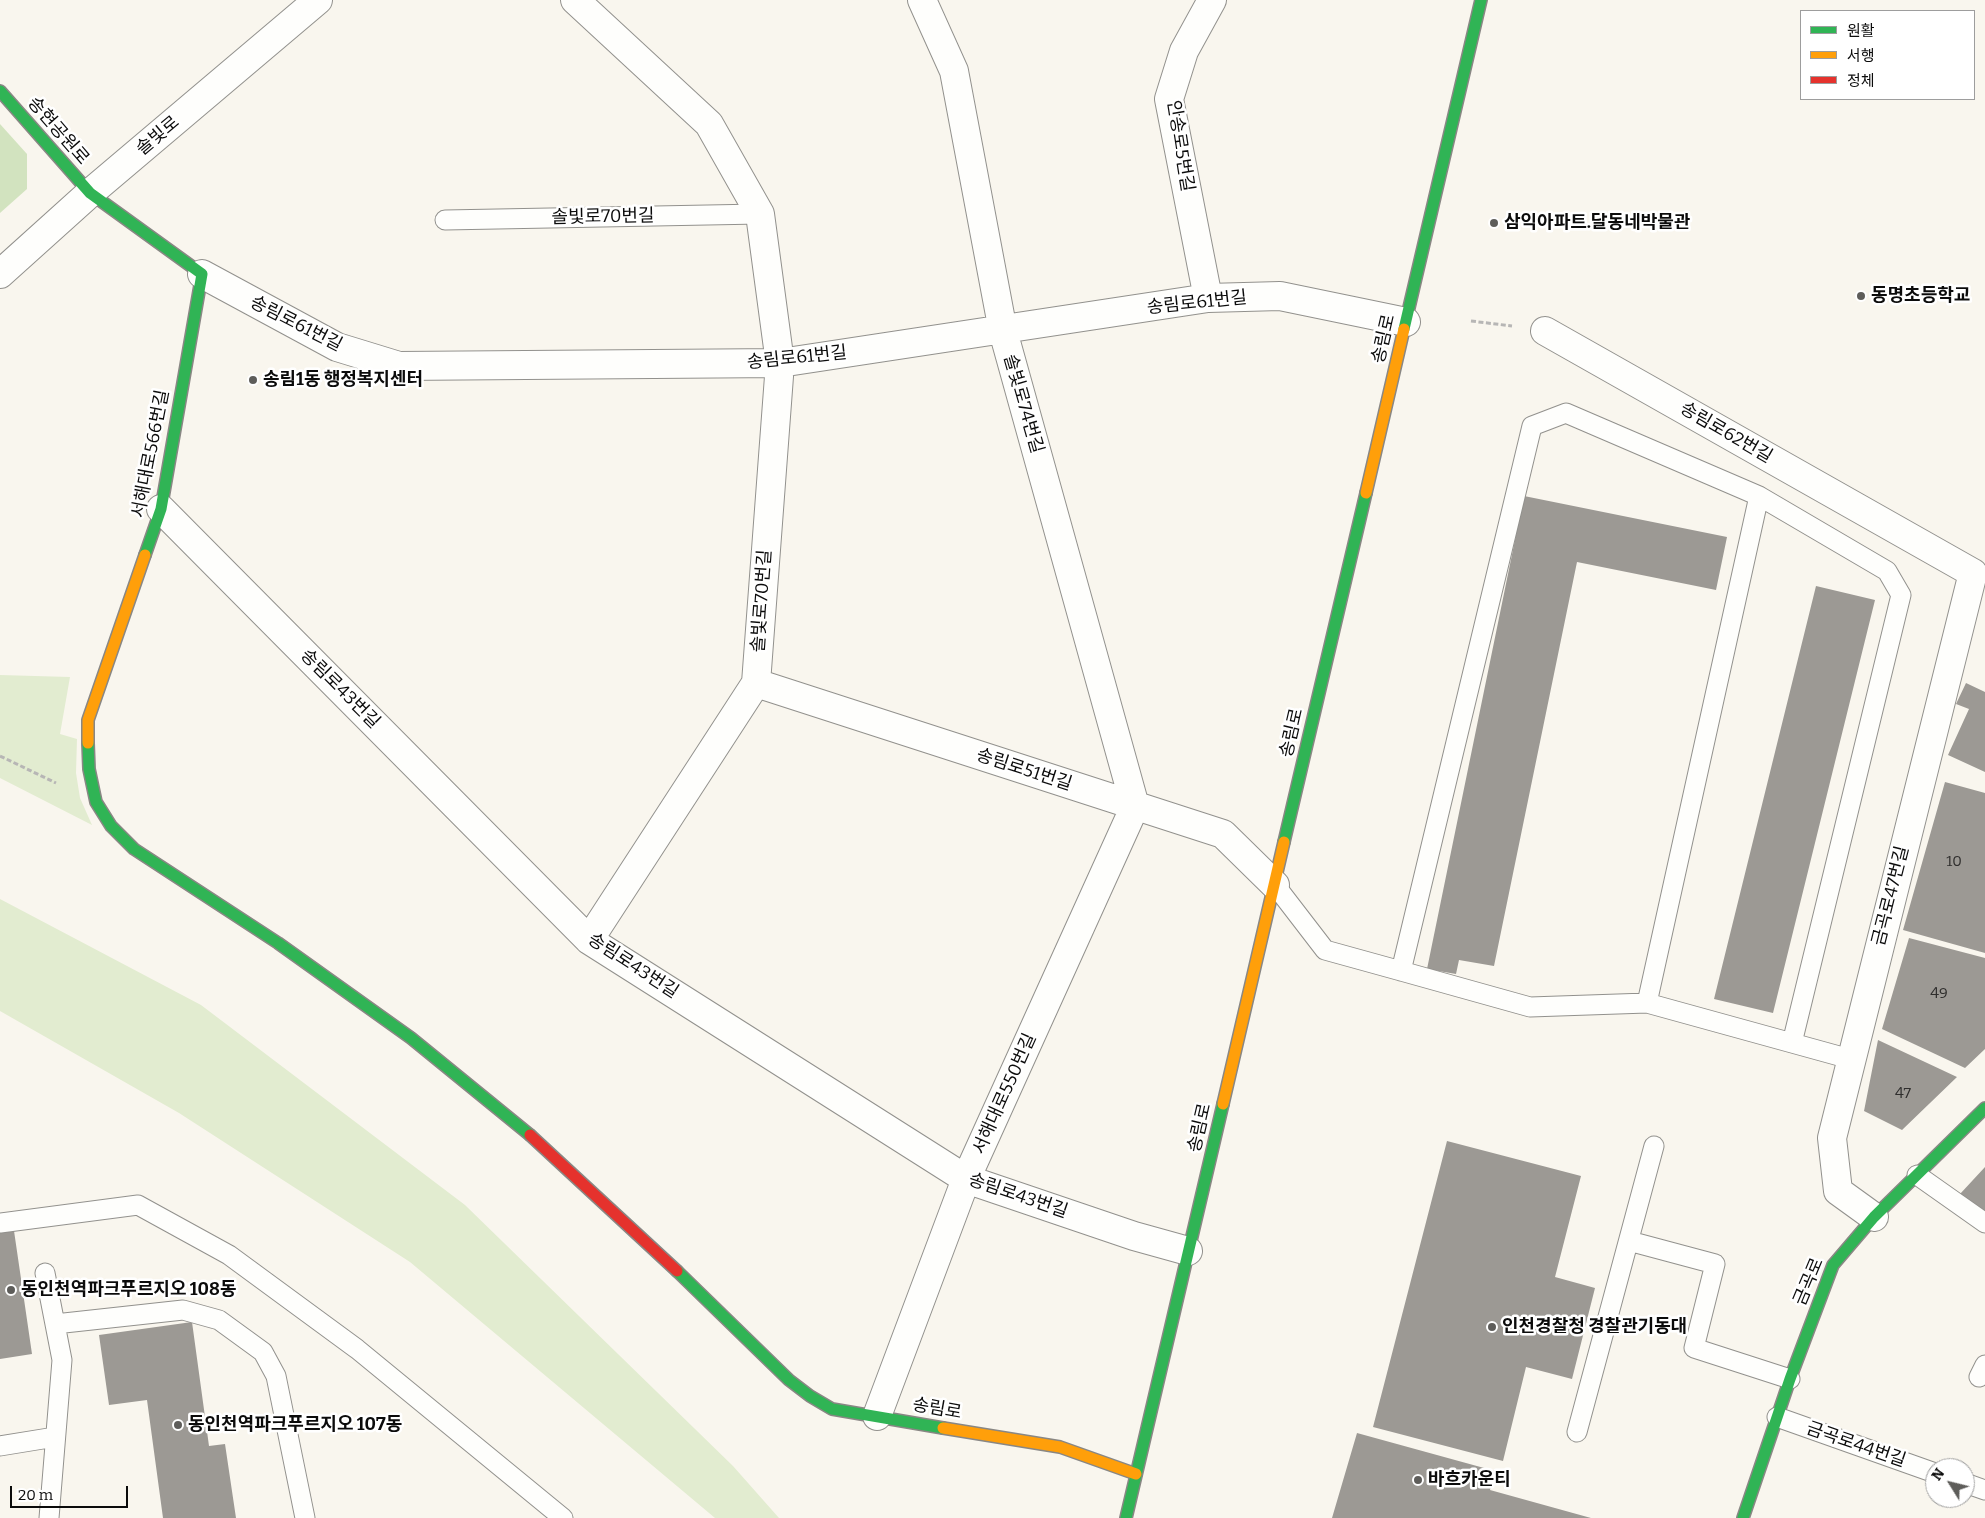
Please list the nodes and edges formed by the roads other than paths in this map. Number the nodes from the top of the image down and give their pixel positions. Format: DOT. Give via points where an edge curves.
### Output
graph roads {
  1 [pos="318,0"];
  2 [pos="575,0"];
  3 [pos="922,0"];
  4 [pos="1212,0"];
  5 [pos="1481,0"];
  6 [pos="0,91"];
  7 [pos="90,193"];
  8 [pos="760,214"];
  9 [pos="445,220"];
  10 [pos="0,274"];
  11 [pos="202,274"];
  12 [pos="1208,298"];
  13 [pos="1406,322"];
  14 [pos="1545,330"];
  15 [pos="1003,331"];
  16 [pos="780,363"];
  17 [pos="1759,496"];
  18 [pos="161,509"];
  19 [pos="1979,570"];
  20 [pos="756,683"];
  21 [pos="96,802"];
  22 [pos="1135,806"];
  23 [pos="1275,886"];
  24 [pos="589,940"];
  25 [pos="1401,971"];
  26 [pos="1647,1004"];
  27 [pos="1792,1043"];
  28 [pos="1850,1060"];
  29 [pos="1985,1108"];
  30 [pos="1654,1146"];
  31 [pos="1917,1175"];
  32 [pos="966,1180"];
  33 [pos="1874,1217"];
  34 [pos="0,1223"];
  35 [pos="1985,1223"];
  36 [pos="1629,1241"];
  37 [pos="1188,1251"];
  38 [pos="45,1273"];
  39 [pos="55,1324"];
  40 [pos="1790,1378"];
  41 [pos="876,1416"];
  42 [pos="1777,1417"];
  43 [pos="1577,1432"];
  44 [pos="56,1437"];
  45 [pos="0,1446"];
  46 [pos="1925,1469"];
  47 [pos="1136,1474"];
  48 [pos="49,1518"];
  49 [pos="305,1518"];
  50 [pos="563,1518"];
  51 [pos="1126,1518"];
  52 [pos="1742,1518"];
  1 -- 7 [label="street, 솔빛로"];
  2 -- 8 [label="street, 솔빛로70번길" via="709,124"];
  3 -- 15 [label="street, 솔빛로74번길" via="954,71"];
  4 -- 12 [label="street, 안송로5번길" via="1184,51 1169,99"];
  5 -- 13 [label="street, 송림로"];
  6 -- 7 [label="street, 송현공원로"];
  7 -- 10 [label="street, 솔빛로"];
  7 -- 11 [label="street"];
  8 -- 9 [label="lane, 솔빛로70번길"];
  8 -- 16 [label="street, 솔빛로70번길"];
  11 -- 16 [label="street, 송림로61번길" via="337,347 399,366"];
  11 -- 18 [label="street, 서해대로566번길"];
  12 -- 13 [label="street, 송림로61번길" via="1280,296"];
  12 -- 15 [label="street, 송림로61번길"];
  13 -- 23 [label="street, 송림로"];
  14 -- 19 [label="street, 송림로62번길"];
  15 -- 16 [label="street, 송림로61번길"];
  15 -- 22 [label="street, 솔빛로74번길"];
  16 -- 20 [label="street, 솔빛로70번길"];
  17 -- 25 [label="lane" via="1566,413 1532,426"];
  17 -- 26 [label="lane"];
  17 -- 27 [label="lane" via="1887,571 1901,595"];
  18 -- 21 [label="street, 서해대로566번길" via="88,720 89,769"];
  18 -- 24 [label="street, 송림로43번길"];
  19 -- 28 [label="street, 금곡로47번길"];
  20 -- 22 [label="street, 송림로51번길"];
  20 -- 24 [label="street, 솔빛로70번길"];
  21 -- 41 [label="street, 송림로" via="111,826 134,848 278,943 411,1038 528,1133 654,1248 789,1380 832,1409"];
  22 -- 23 [label="street, 송림로51번길" via="1223,834"];
  22 -- 32 [label="street, 서해대로550번길"];
  23 -- 25 [label="lane" via="1325,950"];
  23 -- 37 [label="street, 송림로"];
  24 -- 32 [label="street, 송림로43번길"];
  25 -- 26 [label="lane" via="1530,1007"];
  26 -- 27 [label="lane"];
  27 -- 28 [label="lane"];
  28 -- 33 [label="street, 금곡로47번길" via="1832,1138 1838,1191"];
  29 -- 31 [label="street, 금곡로"];
  30 -- 36 [label="lane"];
  31 -- 33 [label="street, 금곡로"];
  31 -- 35 [label="lane"];
  32 -- 37 [label="street, 송림로43번길"];
  32 -- 41 [label="street, 서해대로550번길"];
  33 -- 40 [label="street, 금곡로" via="1833,1265"];
  34 -- 50 [label="lane" via="138,1205 230,1255 357,1349"];
  36 -- 40 [label="lane" via="1715,1264 1694,1348"];
  36 -- 43 [label="lane"];
  37 -- 47 [label="street, 송림로"];
  38 -- 39 [label="lane"];
  39 -- 44 [label="lane" via="62,1360"];
  39 -- 49 [label="lane" via="183,1310 220,1320 263,1352 276,1376"];
  40 -- 42 [label="street, 금곡로"];
  41 -- 47 [label="street, 송림로" via="1060,1447"];
  42 -- 46 [label="lane, 금곡로44번길"];
  42 -- 52 [label="street, 금곡로"];
  44 -- 45 [label="lane"];
  44 -- 48 [label="lane"];
  47 -- 51 [label="street, 송림로"];
}
